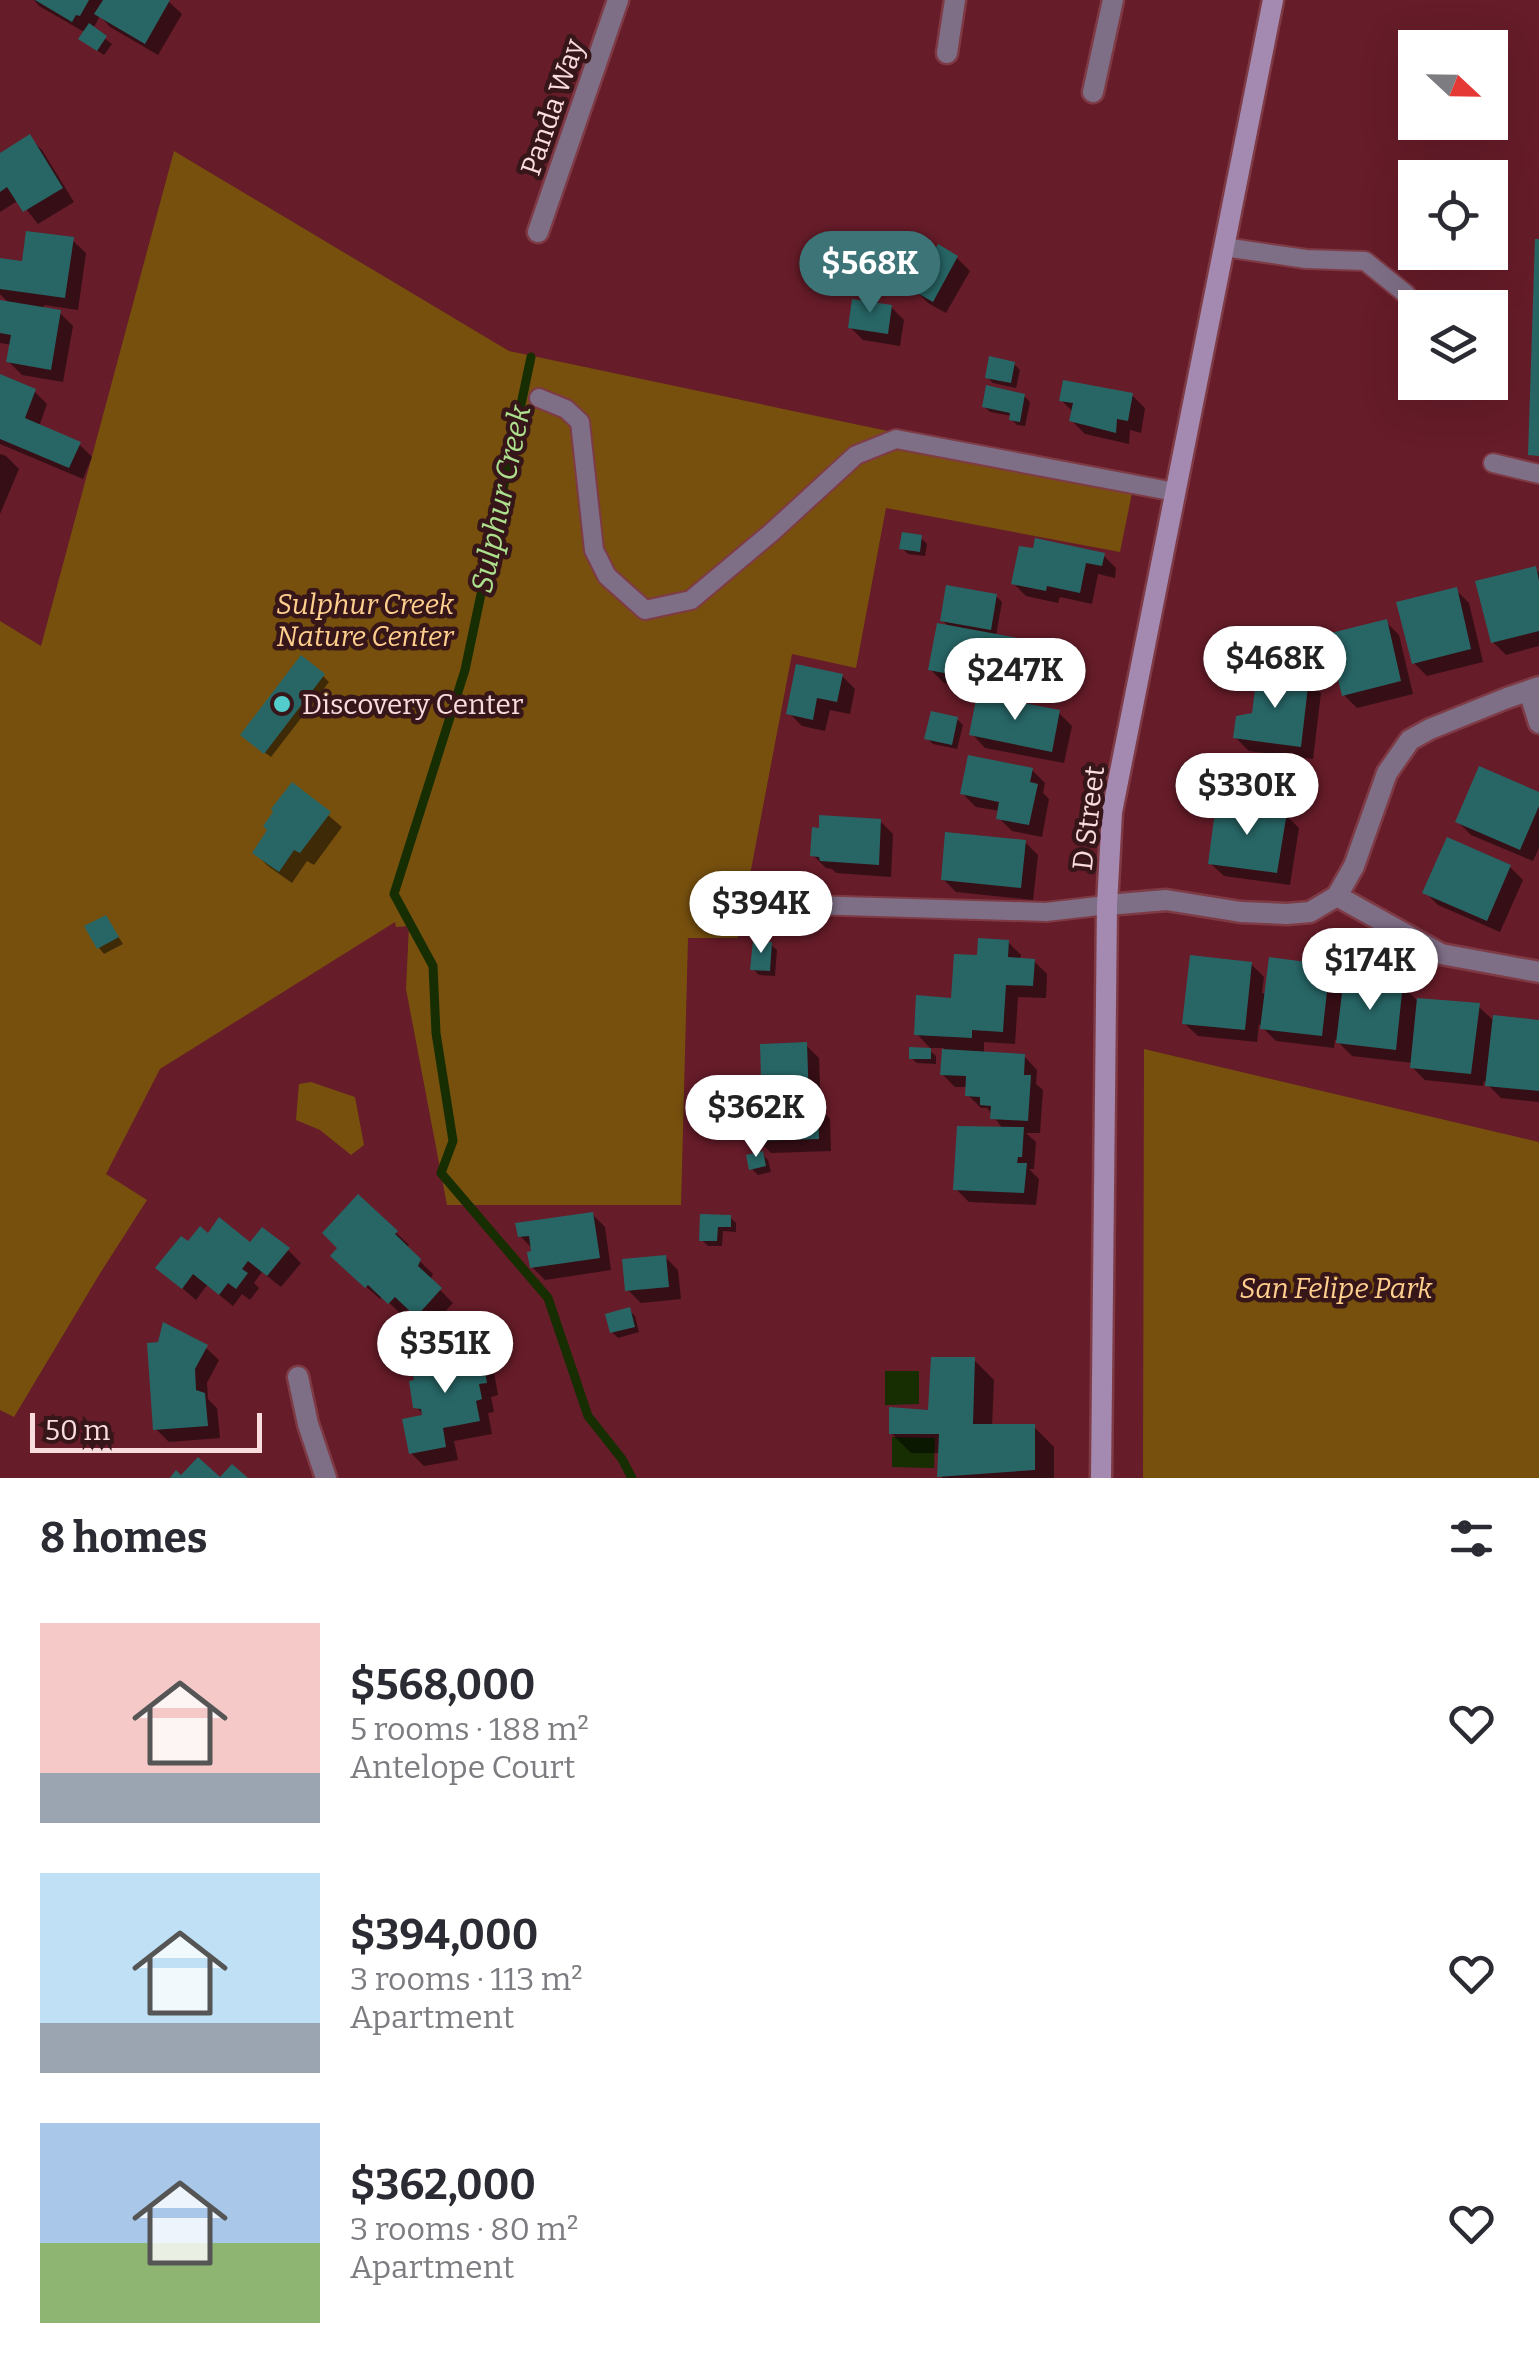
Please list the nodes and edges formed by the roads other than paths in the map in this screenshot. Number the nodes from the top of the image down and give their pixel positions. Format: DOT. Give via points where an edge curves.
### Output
graph roads {
  1 [pos="618,0"];
  2 [pos="955,0"];
  3 [pos="1113,0"];
  4 [pos="1273,0"];
  5 [pos="947,53"];
  6 [pos="1093,92"];
  7 [pos="538,232"];
  8 [pos="1224,247"];
  9 [pos="1401,290"];
  10 [pos="539,398"];
  11 [pos="1493,463"];
  12 [pos="1539,474"];
  13 [pos="1175,492"];
  14 [pos="1534,689"];
  15 [pos="1539,723"];
  16 [pos="1337,896"];
  17 [pos="1106,904"];
  18 [pos="810,905"];
  19 [pos="1539,972"];
  20 [pos="298,1377"];
  21 [pos="326,1478"];
  22 [pos="1101,1478"];
  1 -- 7 [label="street, Panda Way"];
  2 -- 5 [label="street"];
  3 -- 6 [label="street"];
  4 -- 8 [label="main road, D Street"];
  8 -- 9 [label="lane" via="1365,261"];
  8 -- 13 [label="main road, D Street"];
  10 -- 13 [label="lane" via="580,422 594,550 607,576 644,610 691,600 856,456 896,439"];
  11 -- 12 [label="lane"];
  13 -- 17 [label="main road, D Street" via="1112,812"];
  14 -- 15 [label="street"];
  14 -- 16 [label="street" via="1410,740 1387,773"];
  16 -- 17 [label="street" via="1310,912 1287,914 1166,900"];
  16 -- 19 [label="street" via="1441,954"];
  17 -- 18 [label="lane" via="1046,912"];
  17 -- 22 [label="main road, D Street"];
  20 -- 21 [label="street"];
}
